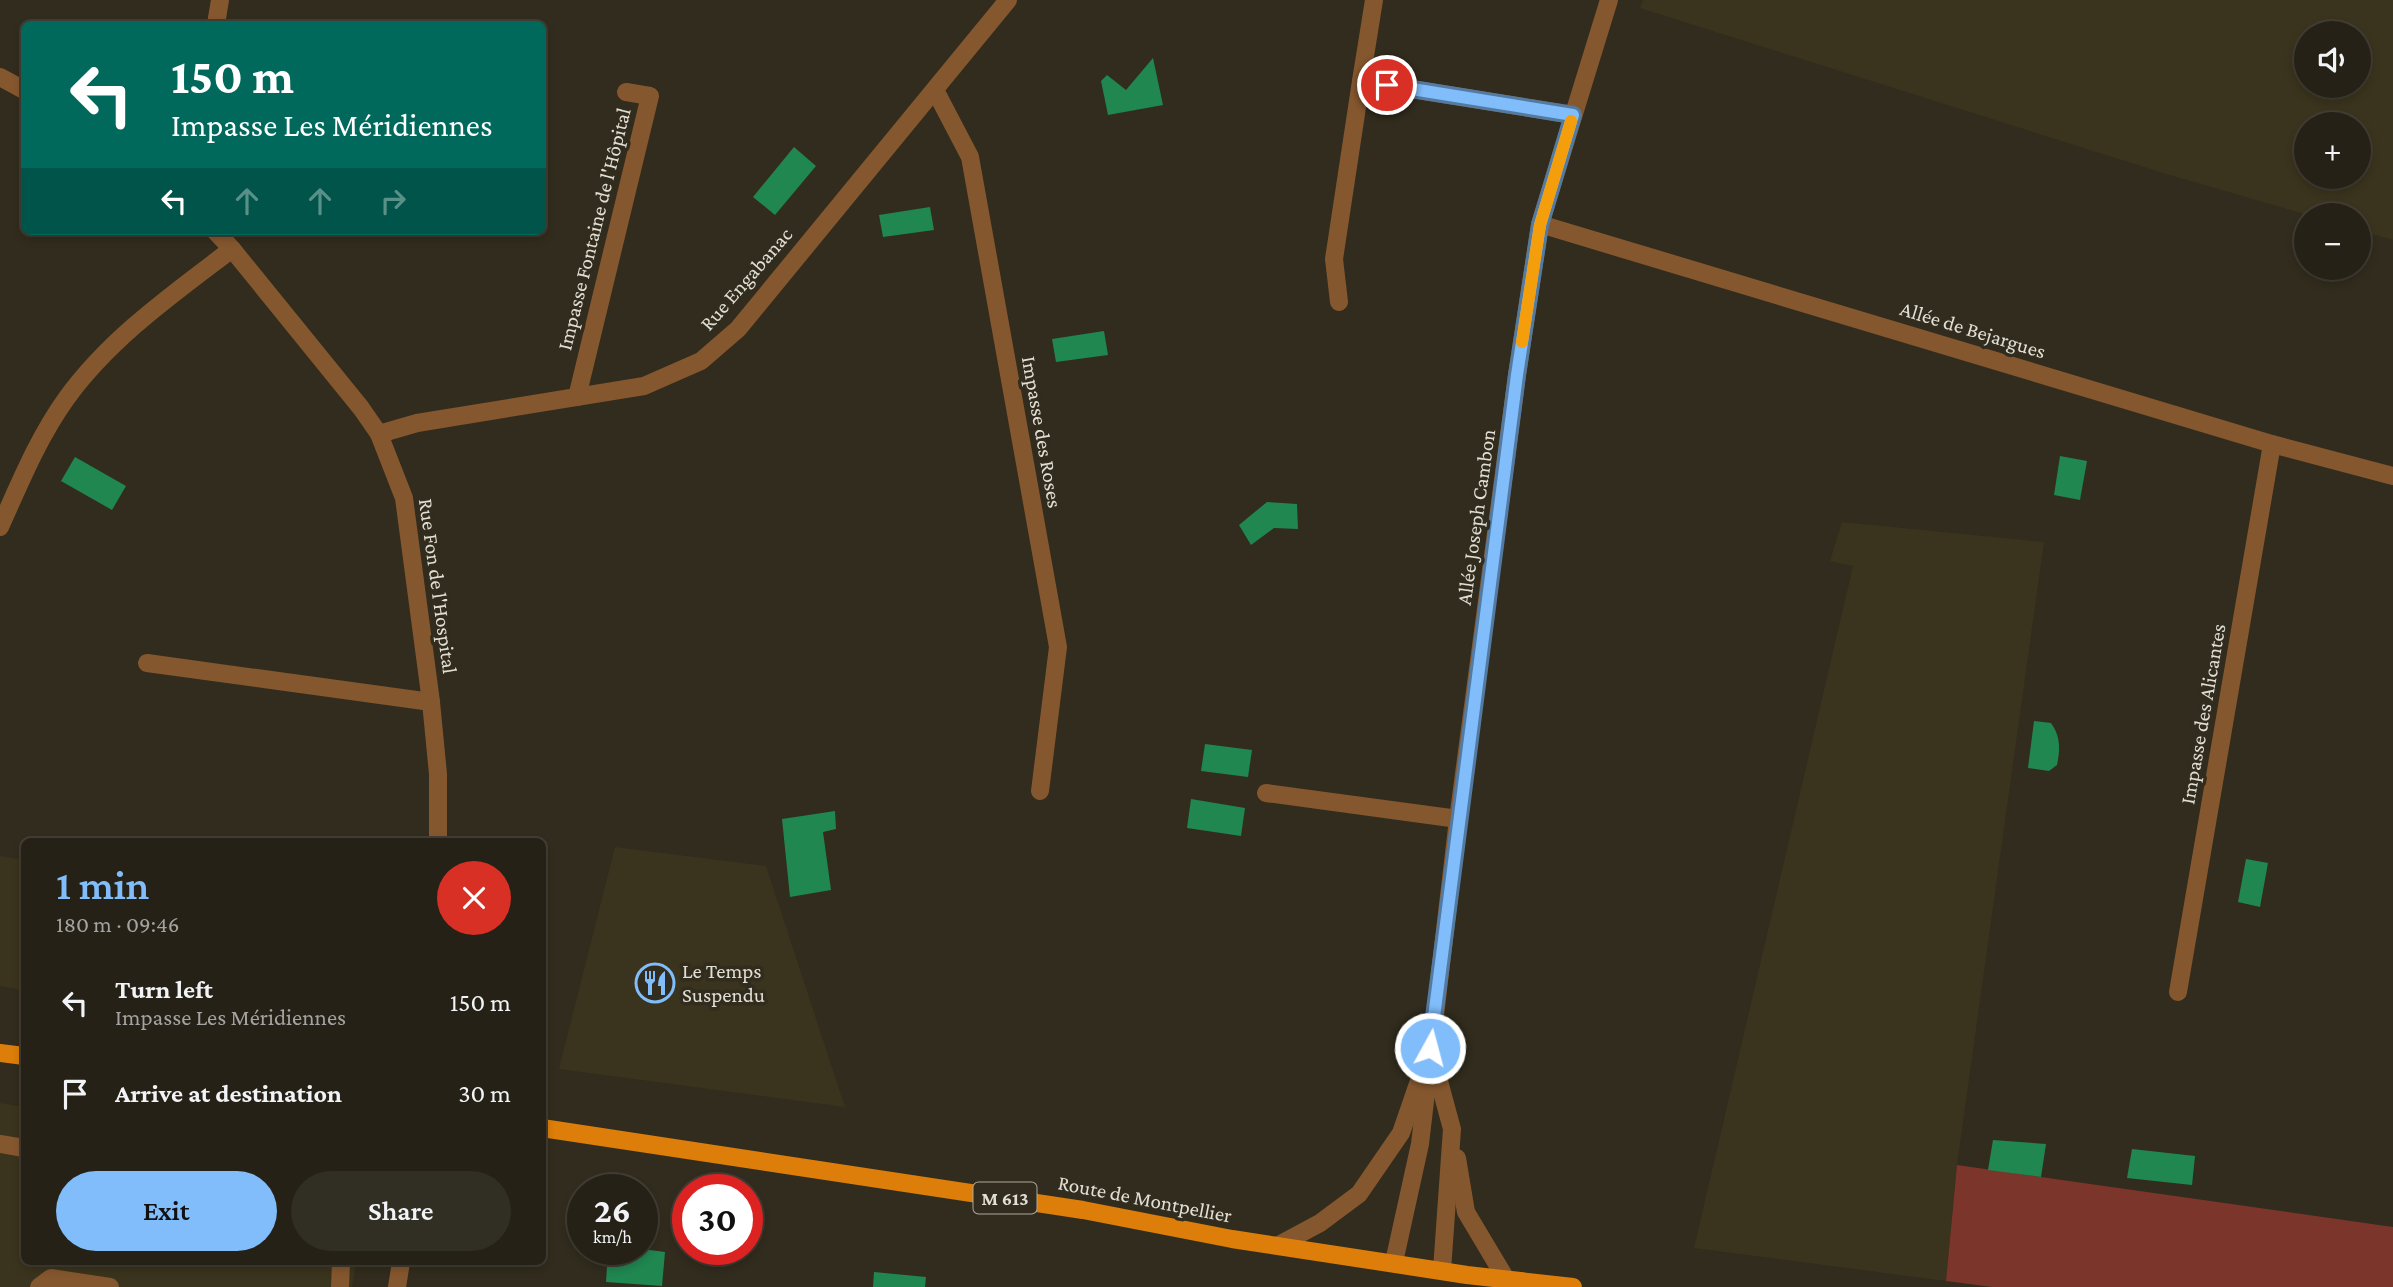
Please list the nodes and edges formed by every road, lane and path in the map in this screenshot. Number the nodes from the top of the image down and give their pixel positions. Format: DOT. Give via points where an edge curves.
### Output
graph roads {
  1 [pos="220,0"];
  2 [pos="1007,0"];
  3 [pos="1374,0"];
  4 [pos="1609,0"];
  5 [pos="216,21"];
  6 [pos="0,77"];
  7 [pos="1362,81"];
  8 [pos="21,88"];
  9 [pos="934,90"];
  10 [pos="625,92"];
  11 [pos="1573,115"];
  12 [pos="1540,225"];
  13 [pos="219,235"];
  14 [pos="232,249"];
  15 [pos="1339,302"];
  16 [pos="577,397"];
  17 [pos="379,434"];
  18 [pos="2272,444"];
  19 [pos="2393,476"];
  20 [pos="0,527"];
  21 [pos="147,663"];
  22 [pos="431,702"];
  23 [pos="1041,791"];
  24 [pos="1266,793"];
  25 [pos="1458,819"];
  26 [pos="438,838"];
  27 [pos="2178,992"];
  28 [pos="1430,1048"];
  29 [pos="0,1053"];
  30 [pos="21,1056"];
  31 [pos="546,1129"];
  32 [pos="1452,1129"];
  33 [pos="0,1144"];
  34 [pos="21,1148"];
  35 [pos="1279,1245"];
  36 [pos="1394,1262"];
  37 [pos="341,1265"];
  38 [pos="401,1265"];
  39 [pos="1442,1270"];
  40 [pos="48,1276"];
  41 [pos="1506,1279"];
  42 [pos="110,1287"];
  43 [pos="340,1287"];
  44 [pos="397,1287"];
  45 [pos="1573,1287"];
  1 -- 5 [label="street"];
  2 -- 9 [label="street, Rue Engabanac"];
  3 -- 7 [label="street"];
  4 -- 11 [label="street, Allée Joseph Cambon"];
  6 -- 8 [label="street"];
  7 -- 11 [label="street"];
  7 -- 15 [label="street" via="1334,259"];
  9 -- 16 [label="street, Rue Engabanac" via="738,329 701,361 644,386"];
  9 -- 23 [label="street, Impasse des Roses" via="970,156 1058,647"];
  10 -- 16 [label="street, Impasse Fontaine de l'Hôpital" via="650,96"];
  11 -- 12 [label="street, Allée Joseph Cambon"];
  12 -- 18 [label="street, Allée de Bejargues"];
  12 -- 25 [label="street, Allée Joseph Cambon"];
  13 -- 14 [label="street, Rue Fon de l'Hospital"];
  14 -- 17 [label="street, Rue Fon de l'Hospital"];
  14 -- 20 [label="street" via="146,315 67,398 39,442"];
  16 -- 17 [label="street, Rue Engabanac" via="416,423"];
  17 -- 22 [label="street, Rue Fon de l'Hospital" via="404,498"];
  18 -- 19 [label="street, Allée de Bejargues"];
  18 -- 27 [label="street, Impasse des Alicantes"];
  21 -- 22 [label="street"];
  22 -- 26 [label="street, Rue Fon de l'Hospital"];
  24 -- 25 [label="street"];
  25 -- 28 [label="street, Allée Joseph Cambon"];
  28 -- 32 [label="street, Allée Joseph Cambon"];
  28 -- 35 [label="street, Allée Joseph Cambon" via="1401,1133 1359,1194"];
  28 -- 36 [label="street, Allée Joseph Cambon" via="1420,1144"];
  29 -- 30 [label="main road"];
  31 -- 35 [label="main road, Route de Montpellier / M 613" via="1083,1209"];
  32 -- 39 [label="street, Allée Joseph Cambon"];
  32 -- 41 [label="street, Allée Joseph Cambon" via="1466,1212"];
  33 -- 34 [label="street"];
  35 -- 36 [label="main road, Route de Montpellier / M 613"];
  36 -- 39 [label="main road, Route de Montpellier / M 613"];
  37 -- 43 [label="street"];
  38 -- 44 [label="street"];
  39 -- 41 [label="main road, Route de Montpellier / M 613"];
  40 -- 42 [label="street"];
  41 -- 45 [label="main road, Route de Montpellier / M 613"];
}
